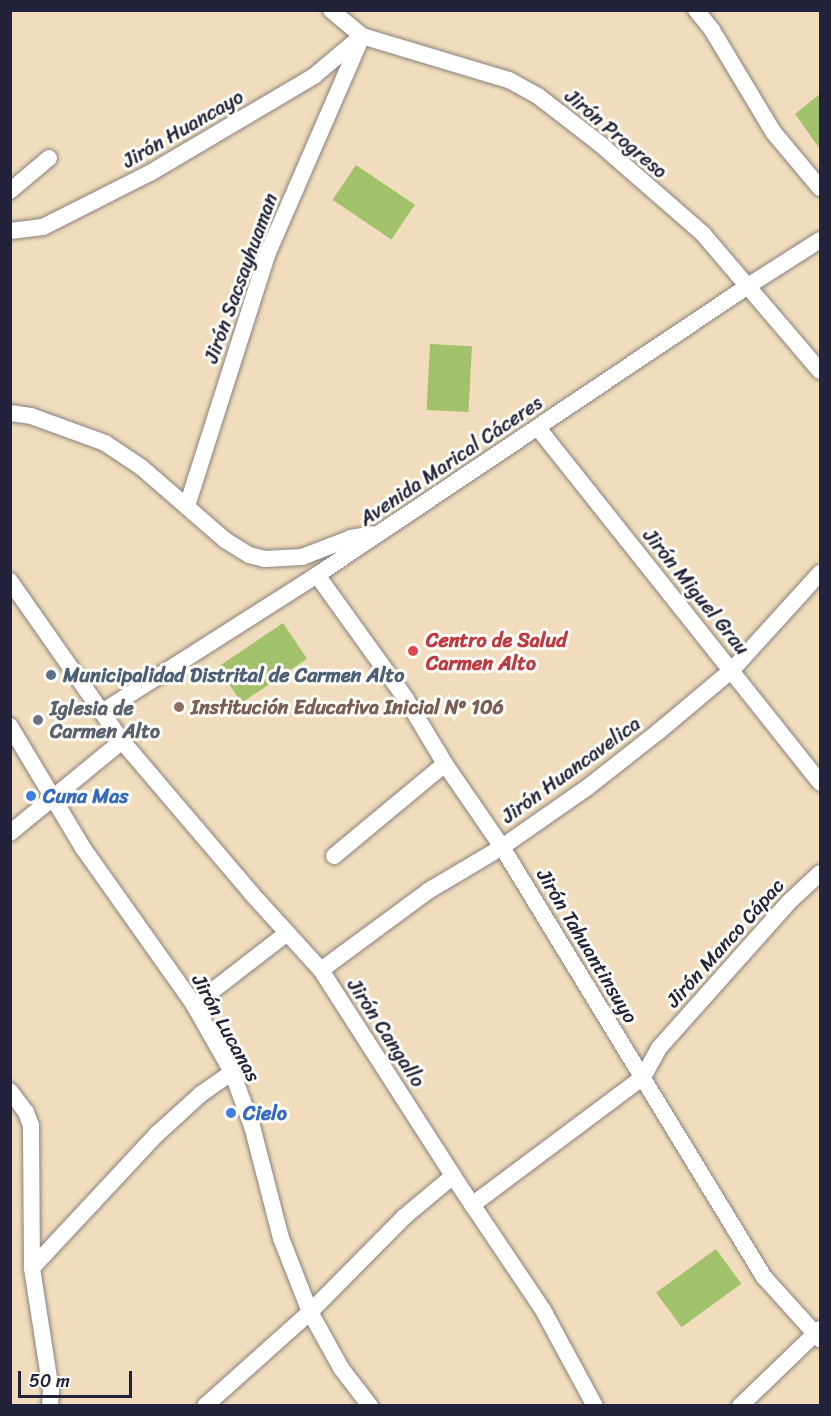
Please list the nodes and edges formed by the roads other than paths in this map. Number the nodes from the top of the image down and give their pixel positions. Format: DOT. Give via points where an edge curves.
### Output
graph roads {
  1 [pos="331,10"];
  2 [pos="696,10"];
  3 [pos="362,36"];
  4 [pos="49,158"];
  5 [pos="820,188"];
  6 [pos="10,191"];
  7 [pos="10,231"];
  8 [pos="820,240"];
  9 [pos="748,286"];
  10 [pos="820,370"];
  11 [pos="10,413"];
  12 [pos="538,428"];
  13 [pos="187,506"];
  14 [pos="382,532"];
  15 [pos="820,573"];
  16 [pos="317,575"];
  17 [pos="10,581"];
  18 [pos="732,670"];
  19 [pos="102,712"];
  20 [pos="10,726"];
  21 [pos="122,741"];
  22 [pos="445,764"];
  23 [pos="820,782"];
  24 [pos="52,798"];
  25 [pos="10,833"];
  26 [pos="502,847"];
  27 [pos="334,856"];
  28 [pos="820,873"];
  29 [pos="287,933"];
  30 [pos="321,970"];
  31 [pos="194,1005"];
  32 [pos="232,1072"];
  33 [pos="643,1077"];
  34 [pos="11,1091"];
  35 [pos="10,1097"];
  36 [pos="453,1176"];
  37 [pos="472,1205"];
  38 [pos="32,1268"];
  39 [pos="310,1312"];
  40 [pos="819,1334"];
  41 [pos="50,1406"];
  42 [pos="205,1406"];
  43 [pos="370,1406"];
  44 [pos="595,1406"];
  45 [pos="740,1406"];
  1 -- 3 [label="street, Jirón Progreso"];
  2 -- 5 [label="street" via="774,133"];
  3 -- 7 [label="street, Jirón Huancayo" via="314,76 150,173 43,227"];
  3 -- 9 [label="street, Jirón Progreso" via="509,81 538,96 703,234"];
  3 -- 13 [label="street, Jirón Sacsayhuaman" via="267,255"];
  4 -- 6 [label="street"];
  8 -- 9 [label="street, Avenida Marical Cáceres"];
  9 -- 10 [label="street, Jirón Progreso"];
  9 -- 12 [label="street, Avenida Marical Cáceres"];
  11 -- 13 [label="street" via="31,416 105,443"];
  12 -- 14 [label="street, Avenida Marical Cáceres"];
  12 -- 18 [label="street, Jirón Miguel Grau"];
  13 -- 14 [label="street" via="225,540 249,555 266,559 302,557 351,538"];
  14 -- 16 [label="street, Avenida Marical Cáceres"];
  15 -- 18 [label="street, Jirón Huancavelica"];
  16 -- 19 [label="street, Avenida Marical Cáceres"];
  16 -- 22 [label="street, Jirón Tahuantinsuyo" via="406,699"];
  17 -- 19 [label="street, Jirón Cangallo"];
  18 -- 23 [label="street, Jirón Miguel Grau"];
  18 -- 26 [label="street, Jirón Huancavelica" via="588,787"];
  19 -- 21 [label="street, Jirón Cangallo"];
  20 -- 24 [label="street, Jirón Lucanas"];
  21 -- 24 [label="street"];
  21 -- 29 [label="street, Jirón Cangallo"];
  22 -- 26 [label="street, Jirón Tahuantinsuyo"];
  22 -- 27 [label="street"];
  24 -- 25 [label="street"];
  24 -- 31 [label="street, Jirón Lucanas"];
  26 -- 30 [label="street, Jirón Huancavelica" via="428,891"];
  26 -- 33 [label="street, Jirón Tahuantinsuyo"];
  28 -- 33 [label="street, Jirón Manco Cápac" via="789,902 659,1048"];
  29 -- 30 [label="street, Jirón Cangallo"];
  29 -- 31 [label="street"];
  30 -- 36 [label="street, Jirón Cangallo"];
  31 -- 32 [label="street, Jirón Lucanas"];
  32 -- 38 [label="street" via="157,1134"];
  32 -- 39 [label="street, Jirón Lucanas" via="252,1126 281,1238"];
  33 -- 37 [label="street, Jirón Manco Cápac"];
  33 -- 40 [label="street, Jirón Tahuantinsuyo" via="764,1277"];
  34 -- 35 [label="street"];
  34 -- 38 [label="street" via="27,1112 31,1126"];
  36 -- 37 [label="street, Jirón Cangallo"];
  36 -- 39 [label="street" via="404,1217"];
  37 -- 44 [label="street, Jirón Cangallo" via="543,1310"];
  38 -- 41 [label="street" via="51,1390"];
  39 -- 42 [label="street"];
  39 -- 43 [label="street, Jirón Lucanas" via="341,1368"];
  40 -- 45 [label="street"];
}
